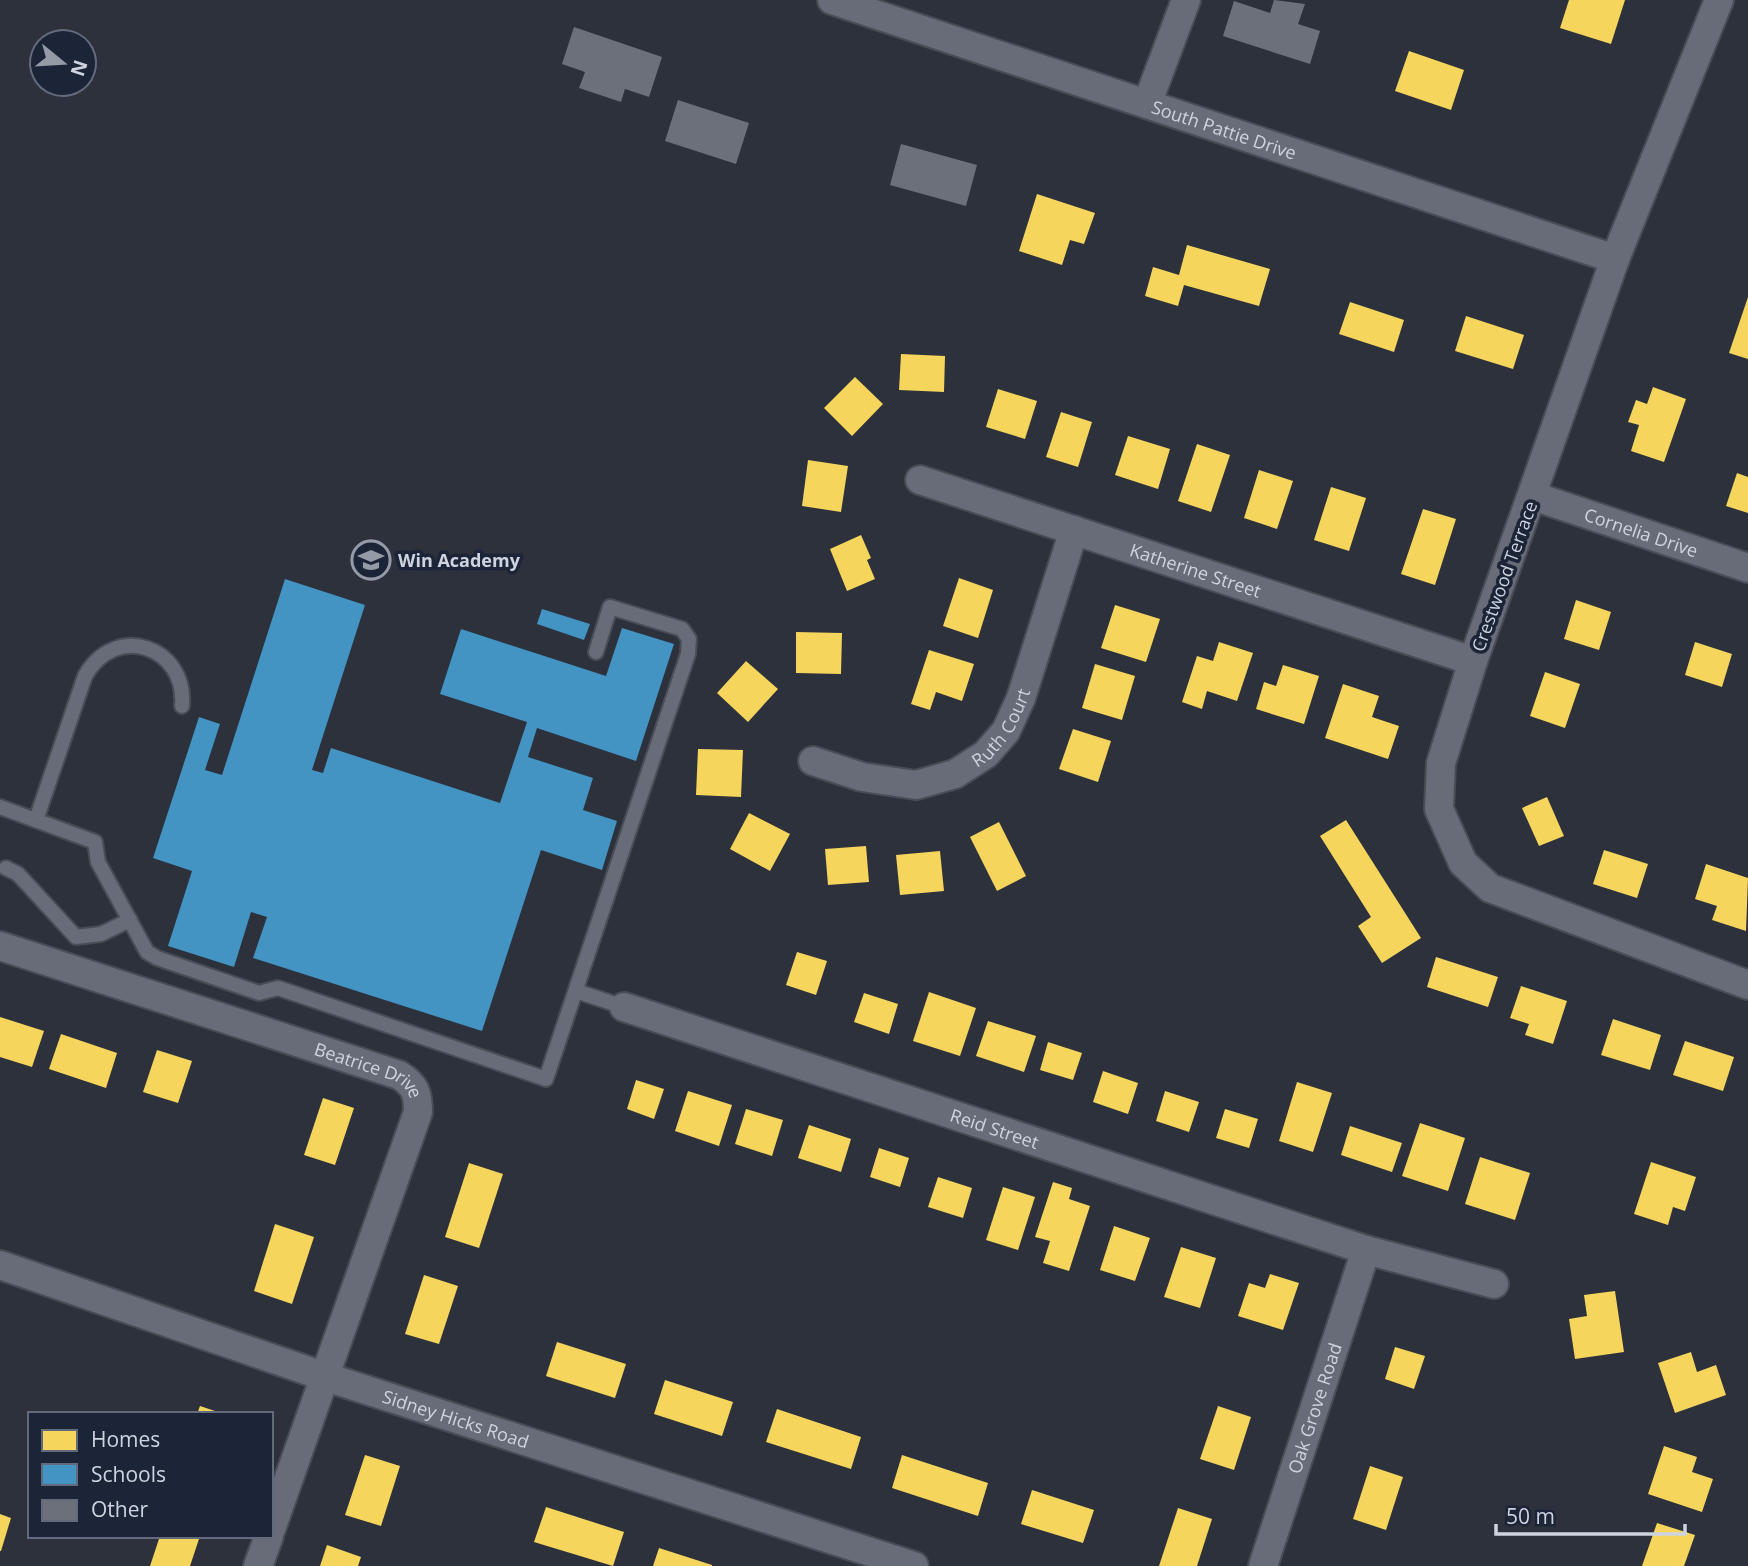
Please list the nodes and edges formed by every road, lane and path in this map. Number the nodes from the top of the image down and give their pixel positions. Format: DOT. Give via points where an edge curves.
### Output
graph roads {
  1 [pos="832,0"];
  2 [pos="1186,0"];
  3 [pos="1719,0"];
  4 [pos="1147,104"];
  5 [pos="1615,259"];
  6 [pos="920,480"];
  7 [pos="1533,496"];
  8 [pos="1074,530"];
  9 [pos="1748,568"];
  10 [pos="596,652"];
  11 [pos="1473,661"];
  12 [pos="182,706"];
  13 [pos="814,761"];
  14 [pos="0,807"];
  15 [pos="36,820"];
  16 [pos="6,867"];
  17 [pos="130,920"];
  18 [pos="0,946"];
  19 [pos="1748,985"];
  20 [pos="576,991"];
  21 [pos="624,1007"];
  22 [pos="1366,1250"];
  23 [pos="0,1265"];
  24 [pos="1494,1284"];
  25 [pos="326,1377"];
  26 [pos="273,1523"];
  27 [pos="267,1538"];
  28 [pos="258,1566"];
  29 [pos="914,1566"];
  30 [pos="1263,1566"];
  1 -- 4 [label="street, South Pattie Drive"];
  2 -- 4 [label="street"];
  3 -- 5 [label="street, Crestwood Terrace"];
  4 -- 5 [label="street, South Pattie Drive"];
  5 -- 7 [label="street, Crestwood Terrace"];
  6 -- 8 [label="street, Katherine Street"];
  7 -- 9 [label="street, Cornelia Drive"];
  7 -- 11 [label="street, Crestwood Terrace"];
  8 -- 11 [label="street, Katherine Street"];
  8 -- 13 [label="street, Ruth Court" via="1021,698 1006,731 986,754 955,774 916,785 862,777"];
  10 -- 20 [label="lane" via="610,607 682,629 689,639 688,654"];
  11 -- 19 [label="street, Crestwood Terrace" via="1441,763 1438,809 1463,863 1490,888"];
  12 -- 15 [label="lane" via="181,680 158,653 124,645 94,659"];
  14 -- 15 [label="lane"];
  15 -- 17 [label="lane" via="95,842 98,862"];
  16 -- 17 [label="lane" via="18,874 76,937 101,934"];
  17 -- 20 [label="lane" via="147,952 157,958 259,993 278,988 547,1079"];
  18 -- 25 [label="street, Beatrice Drive" via="413,1083 418,1112"];
  20 -- 21 [label="lane"];
  21 -- 22 [label="street, Reid Street"];
  22 -- 24 [label="street, Reid Street"];
  22 -- 30 [label="street, Oak Grove Road"];
  23 -- 25 [label="street, Sidney Hicks Road"];
  25 -- 26 [label="street, Beatrice Drive"];
  25 -- 29 [label="street, Sidney Hicks Road"];
  27 -- 28 [label="street"];
}
